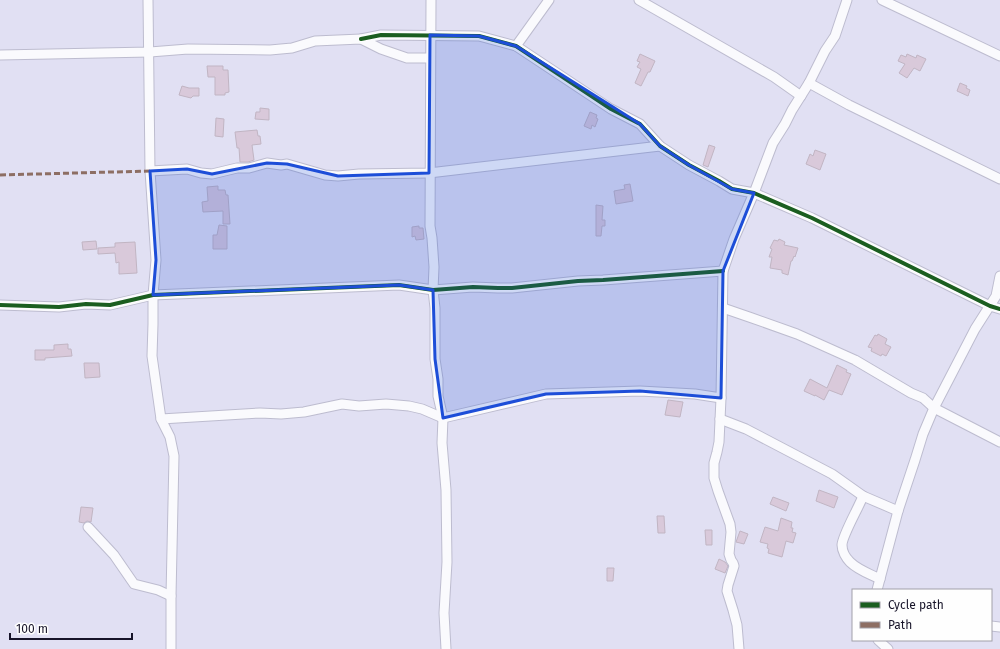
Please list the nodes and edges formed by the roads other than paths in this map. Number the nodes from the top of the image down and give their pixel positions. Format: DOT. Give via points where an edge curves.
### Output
graph roads {
  1 [pos="148,0"];
  2 [pos="431,0"];
  3 [pos="549,0"];
  4 [pos="639,0"];
  5 [pos="847,0"];
  6 [pos="882,0"];
  7 [pos="430,35"];
  8 [pos="361,39"];
  9 [pos="516,46"];
  10 [pos="150,52"];
  11 [pos="0,55"];
  12 [pos="1000,56"];
  13 [pos="430,58"];
  14 [pos="809,83"];
  15 [pos="800,96"];
  16 [pos="660,146"];
  17 [pos="150,171"];
  18 [pos="430,173"];
  19 [pos="1000,179"];
  20 [pos="754,193"];
  21 [pos="723,271"];
  22 [pos="1000,276"];
  23 [pos="433,290"];
  24 [pos="153,295"];
  25 [pos="0,305"];
  26 [pos="990,306"];
  27 [pos="723,308"];
  28 [pos="1000,309"];
  29 [pos="721,398"];
  30 [pos="934,408"];
  31 [pos="444,418"];
  32 [pos="161,419"];
  33 [pos="720,419"];
  34 [pos="1000,442"];
  35 [pos="863,496"];
  36 [pos="898,511"];
  37 [pos="88,527"];
  38 [pos="880,579"];
  39 [pos="877,589"];
  40 [pos="172,596"];
  41 [pos="879,641"];
  42 [pos="171,649"];
  43 [pos="446,649"];
  44 [pos="739,649"];
  45 [pos="888,649"];
  1 -- 10 [label="street"];
  2 -- 7 [label="street"];
  3 -- 9 [label="street"];
  4 -- 15 [label="street" via="774,77"];
  5 -- 14 [label="street" via="835,36 824,51"];
  6 -- 12 [label="street"];
  7 -- 8 [label="street" via="381,35"];
  7 -- 9 [label="street" via="479,36"];
  7 -- 13 [label="street"];
  8 -- 10 [label="street" via="314,41 292,48 270,50"];
  8 -- 13 [label="street" via="407,58"];
  9 -- 16 [label="street" via="640,124"];
  10 -- 11 [label="street"];
  10 -- 17 [label="street"];
  13 -- 18 [label="street"];
  14 -- 15 [label="street"];
  14 -- 19 [label="street"];
  15 -- 20 [label="street" via="773,143"];
  16 -- 18 [label="street"];
  16 -- 20 [label="street" via="732,189"];
  17 -- 18 [label="street" via="187,169 212,174 267,163 287,164 325,175 338,176"];
  17 -- 24 [label="street" via="156,260"];
  18 -- 23 [label="street"];
  20 -- 21 [label="street"];
  20 -- 26 [label="street" via="812,218"];
  21 -- 23 [label="street" via="512,288 473,286"];
  21 -- 27 [label="street"];
  22 -- 26 [label="street" via="996,296"];
  23 -- 24 [label="street" via="399,285"];
  23 -- 31 [label="street" via="438,396"];
  24 -- 25 [label="street" via="110,305"];
  24 -- 32 [label="street" via="152,356"];
  26 -- 28 [label="street"];
  26 -- 30 [label="street" via="975,329"];
  27 -- 29 [label="street"];
  27 -- 30 [label="street" via="798,334 855,360 923,398"];
  29 -- 31 [label="street" via="640,391 546,394"];
  29 -- 33 [label="street"];
  30 -- 34 [label="street"];
  30 -- 36 [label="street"];
  31 -- 32 [label="street" via="409,406 342,404 281,414"];
  31 -- 43 [label="street" via="442,443 446,490"];
  32 -- 40 [label="street" via="170,437 174,456"];
  33 -- 35 [label="street" via="746,429 832,474"];
  33 -- 44 [label="street" via="714,478 730,524 728,554 734,566 727,591 734,610"];
  35 -- 36 [label="street"];
  35 -- 38 [label="street" via="842,544 849,562"];
  36 -- 38 [label="street"];
  37 -- 40 [label="street" via="112,552 134,584"];
  38 -- 39 [label="street"];
  40 -- 42 [label="street"];
  41 -- 45 [label="street"];
}
